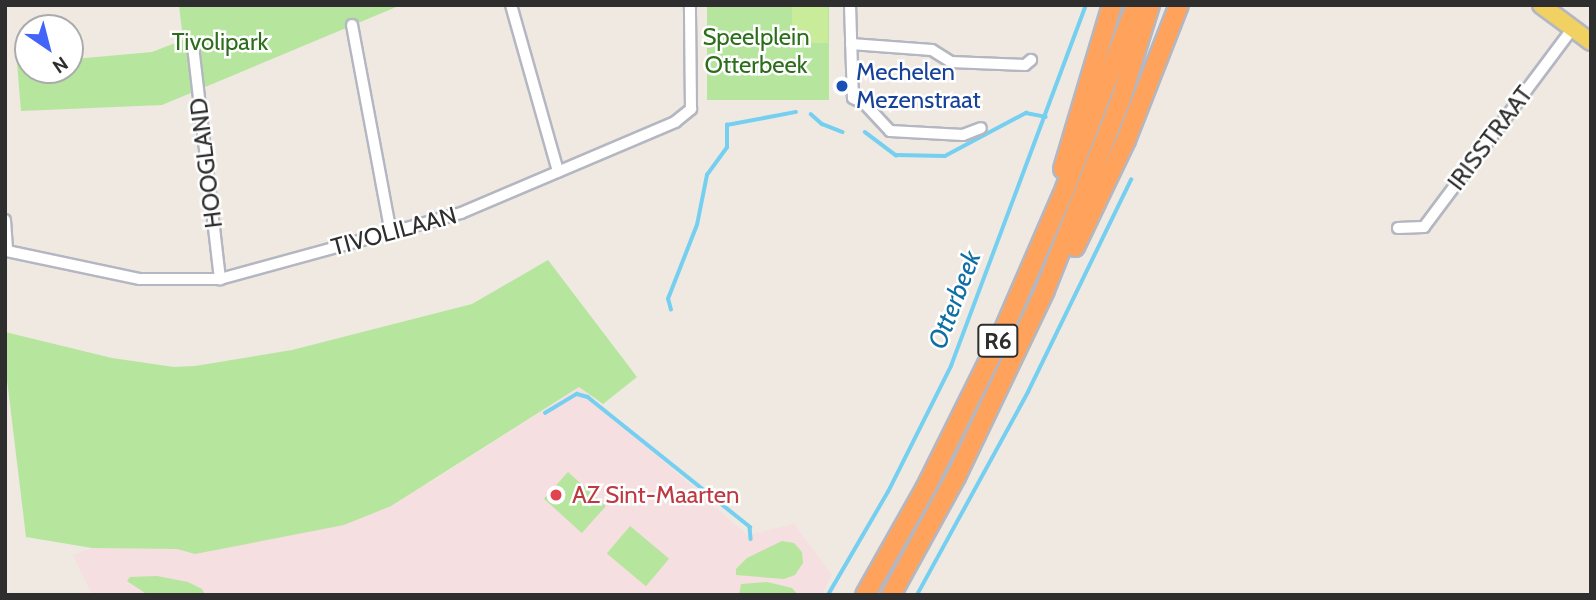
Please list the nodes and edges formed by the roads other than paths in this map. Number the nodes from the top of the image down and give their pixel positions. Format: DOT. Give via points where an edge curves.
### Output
graph roads {
  1 [pos="510,5"];
  2 [pos="690,5"];
  3 [pos="850,5"];
  4 [pos="1112,5"];
  5 [pos="1136,5"];
  6 [pos="1150,5"];
  7 [pos="1179,5"];
  8 [pos="1541,5"];
  9 [pos="352,25"];
  10 [pos="1572,29"];
  11 [pos="1591,42"];
  12 [pos="851,44"];
  13 [pos="193,47"];
  14 [pos="1031,60"];
  15 [pos="981,128"];
  16 [pos="558,171"];
  17 [pos="1064,190"];
  18 [pos="5,220"];
  19 [pos="1398,228"];
  20 [pos="391,233"];
  21 [pos="220,279"];
  22 [pos="1045,290"];
  23 [pos="865,595"];
  24 [pos="891,595"];
  1 -- 16 [label="street"];
  2 -- 16 [label="street, TIVOLILAAN" via="691,109 676,122"];
  3 -- 12 [label="street"];
  4 -- 17 [label="highway" via="1063,162"];
  5 -- 17 [label="highway, R6"];
  6 -- 22 [label="highway, R6" via="1120,102"];
  7 -- 22 [label="highway" via="1098,202 1061,275"];
  8 -- 10 [label="main road"];
  9 -- 20 [label="street"];
  10 -- 11 [label="main road"];
  10 -- 19 [label="street, IRISSTRAAT" via="1424,227"];
  12 -- 14 [label="street" via="932,50 951,62 1024,65"];
  12 -- 15 [label="street" via="853,97 890,131 963,135"];
  13 -- 21 [label="street, HOOGLAND"];
  16 -- 20 [label="street, TIVOLILAAN" via="461,213"];
  17 -- 23 [label="highway, R6" via="989,360 925,489"];
  18 -- 21 [label="street, TIVOLILAAN" via="7,251 140,279"];
  20 -- 21 [label="street, TIVOLILAAN"];
  22 -- 24 [label="highway, R6" via="956,477"];
}
